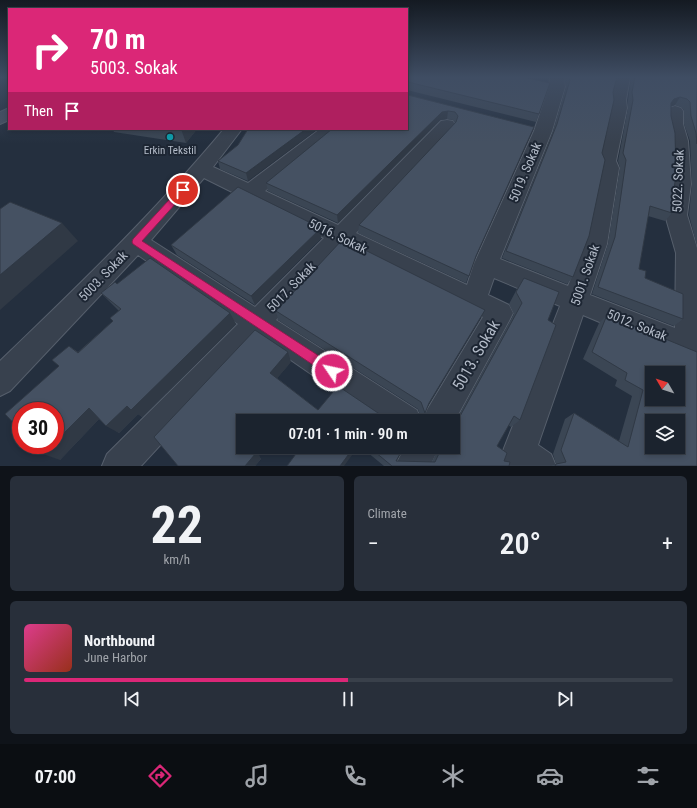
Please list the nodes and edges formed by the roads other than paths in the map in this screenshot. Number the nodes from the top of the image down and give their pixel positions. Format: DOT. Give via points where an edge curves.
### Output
graph roads {
  1 [pos="546,99"];
  2 [pos="618,99"];
  3 [pos="675,111"];
  4 [pos="447,125"];
  5 [pos="232,130"];
  6 [pos="327,130"];
  7 [pos="202,169"];
  8 [pos="250,192"];
  9 [pos="340,237"];
  10 [pos="136,242"];
  11 [pos="692,255"];
  12 [pos="486,264"];
  13 [pos="577,300"];
  14 [pos="474,301"];
  15 [pos="258,321"];
  16 [pos="692,348"];
  17 [pos="0,381"];
  18 [pos="396,414"];
  19 [pos="442,414"];
  20 [pos="419,454"];
  21 [pos="524,461"];
  22 [pos="119,466"];
  23 [pos="412,466"];
  1 -- 12 [label="street, 5019. Sokak"];
  2 -- 13 [label="street, 5001. Sokak" via="619,108 607,161 610,168 596,244"];
  3 -- 11 [label="street, 5022. Sokak" via="680,184 676,215"];
  4 -- 9 [label="street, 5017. Sokak"];
  5 -- 7 [label="street, 5003. Sokak"];
  6 -- 8 [label="street"];
  7 -- 8 [label="street, 5016. Sokak"];
  7 -- 10 [label="street, 5003. Sokak"];
  8 -- 9 [label="street, 5016. Sokak"];
  9 -- 14 [label="street, 5016. Sokak"];
  9 -- 15 [label="street, 5017. Sokak"];
  10 -- 15 [label="street"];
  10 -- 17 [label="street, 5003. Sokak"];
  11 -- 16 [label="street, 5022. Sokak"];
  12 -- 13 [label="street, 5012. Sokak"];
  12 -- 14 [label="street, 5019. Sokak"];
  13 -- 16 [label="street, 5012. Sokak"];
  13 -- 21 [label="street, 5001. Sokak"];
  14 -- 19 [label="street, 5013. Sokak" via="500,313"];
  15 -- 18 [label="street"];
  15 -- 22 [label="street, 5017. Sokak"];
  20 -- 23 [label="street"];
}
